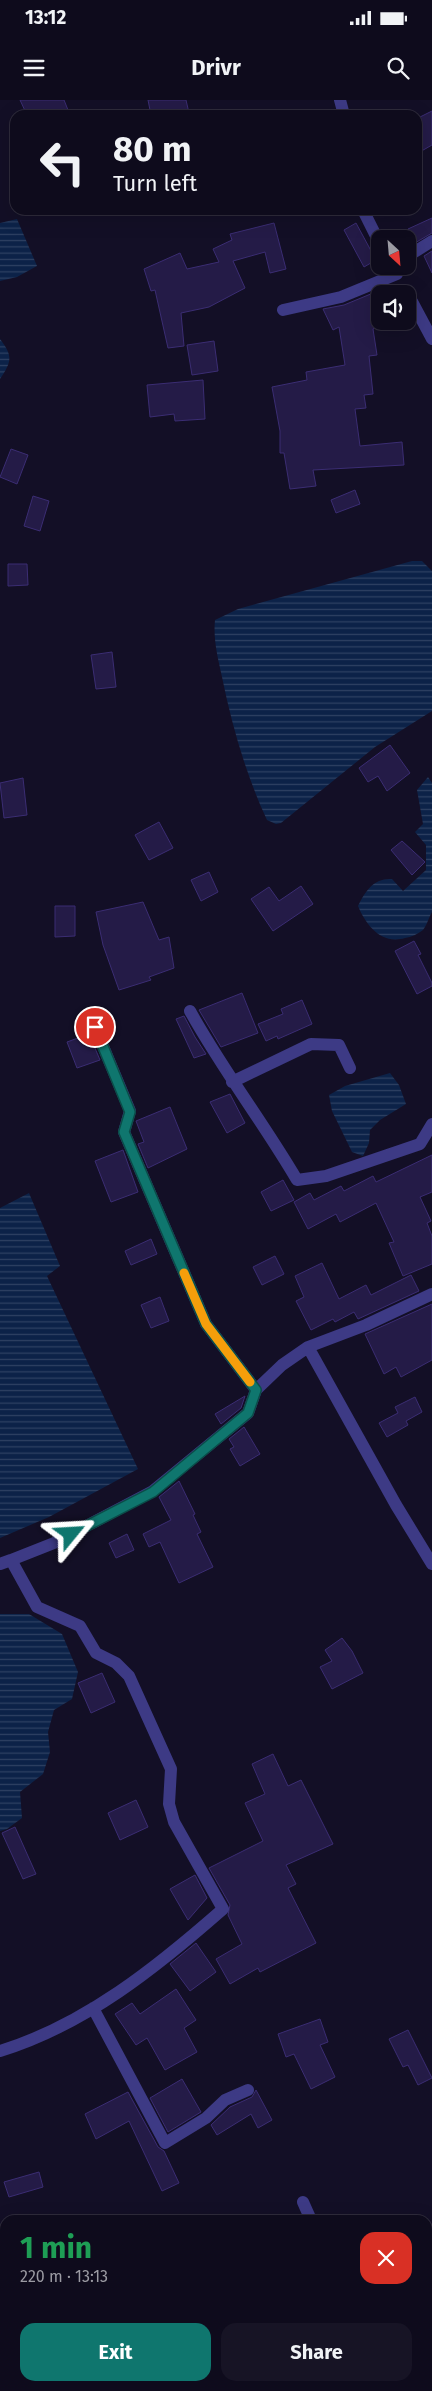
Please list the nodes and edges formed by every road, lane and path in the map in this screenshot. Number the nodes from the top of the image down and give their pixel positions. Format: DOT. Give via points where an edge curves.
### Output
graph roads {
  1 [pos="366,215"];
  2 [pos="373,230"];
  3 [pos="432,241"];
  4 [pos="416,251"];
  5 [pos="386,275"];
  6 [pos="283,310"];
  7 [pos="416,310"];
  8 [pos="432,339"];
  9 [pos="190,1010"];
  10 [pos="95,1027"];
  11 [pos="350,1068"];
  12 [pos="232,1082"];
  13 [pos="432,1124"];
  14 [pos="432,1294"];
  15 [pos="308,1348"];
  16 [pos="256,1390"];
  17 [pos="6,1562"];
  18 [pos="432,1564"];
  19 [pos="93,2008"];
  20 [pos="0,2052"];
  21 [pos="248,2090"];
  22 [pos="303,2202"];
  23 [pos="309,2215"];
  1 -- 2 [label="street"];
  3 -- 4 [label="street"];
  5 -- 6 [label="street" via="341,297"];
  7 -- 8 [label="street"];
  9 -- 12 [label="street"];
  10 -- 16 [label="street" via="130,1112 124,1132 206,1324"];
  11 -- 12 [label="street" via="339,1045 312,1044"];
  12 -- 13 [label="street" via="270,1133 297,1180 326,1176 420,1144"];
  14 -- 15 [label="street"];
  15 -- 16 [label="street" via="282,1365"];
  15 -- 18 [label="street"];
  16 -- 17 [label="street" via="248,1413 153,1492 54,1543"];
  17 -- 19 [label="street" via="37,1607 80,1626 96,1653 116,1663 129,1676 171,1768 169,1804 174,1822 223,1908 144,1974"];
  19 -- 20 [label="street" via="28,2043"];
  19 -- 21 [label="street" via="165,2143 206,2118 225,2100"];
  22 -- 23 [label="street"];
}
